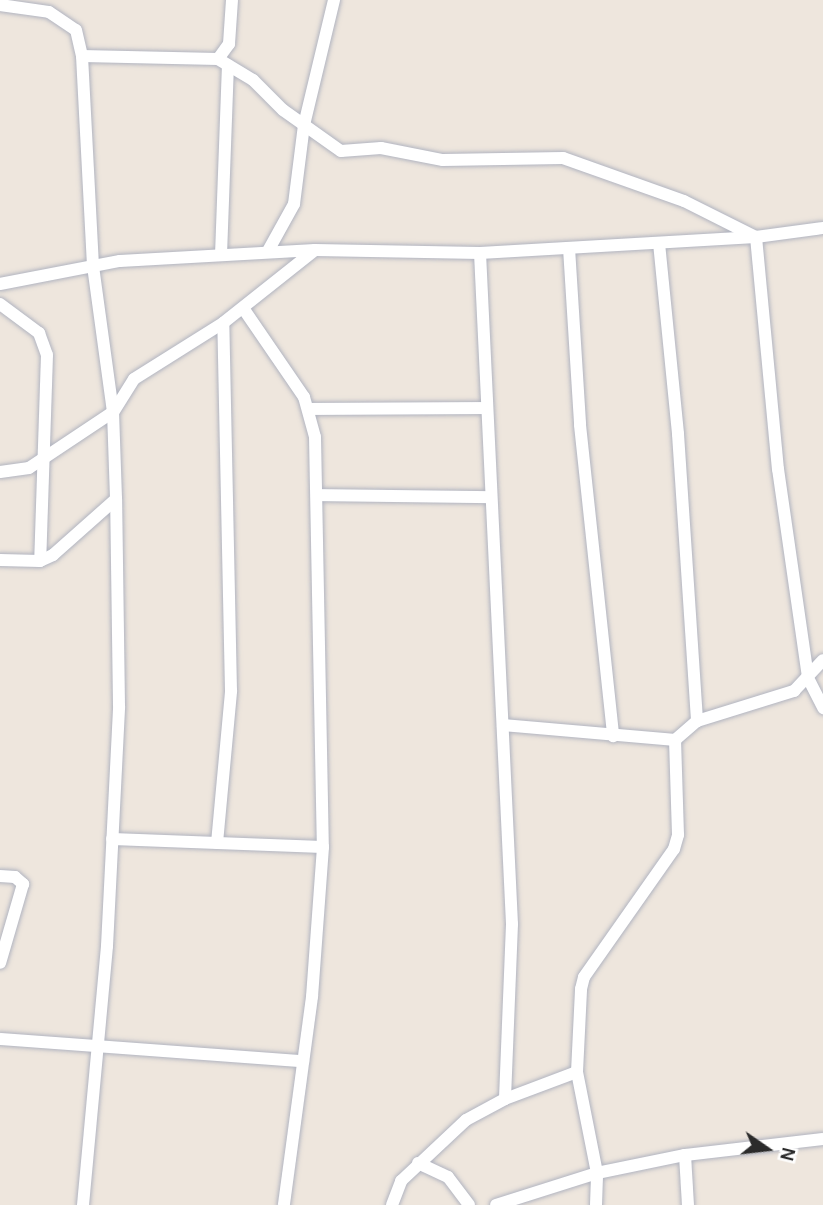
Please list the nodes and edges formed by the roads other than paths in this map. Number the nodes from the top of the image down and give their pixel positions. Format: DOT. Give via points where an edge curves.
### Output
graph roads {
  1 [pos="232,0"];
  2 [pos="334,0"];
  3 [pos="0,5"];
  4 [pos="82,56"];
  5 [pos="223,62"];
  6 [pos="304,125"];
  7 [pos="823,228"];
  8 [pos="756,237"];
  9 [pos="660,243"];
  10 [pos="569,248"];
  11 [pos="315,250"];
  12 [pos="268,251"];
  13 [pos="480,253"];
  14 [pos="221,255"];
  15 [pos="93,266"];
  16 [pos="0,284"];
  17 [pos="0,304"];
  18 [pos="243,308"];
  19 [pos="223,323"];
  20 [pos="485,408"];
  21 [pos="309,409"];
  22 [pos="113,412"];
  23 [pos="42,458"];
  24 [pos="0,472"];
  25 [pos="317,495"];
  26 [pos="490,498"];
  27 [pos="116,499"];
  28 [pos="0,561"];
  29 [pos="40,561"];
  30 [pos="823,660"];
  31 [pos="808,678"];
  32 [pos="823,708"];
  33 [pos="697,721"];
  34 [pos="503,725"];
  35 [pos="613,736"];
  36 [pos="675,740"];
  37 [pos="112,839"];
  38 [pos="216,843"];
  39 [pos="323,847"];
  40 [pos="0,876"];
  41 [pos="0,963"];
  42 [pos="0,1039"];
  43 [pos="98,1044"];
  44 [pos="303,1061"];
  45 [pos="577,1072"];
  46 [pos="505,1099"];
  47 [pos="823,1139"];
  48 [pos="685,1156"];
  49 [pos="418,1163"];
  50 [pos="597,1173"];
  51 [pos="83,1205"];
  52 [pos="284,1205"];
  53 [pos="392,1205"];
  54 [pos="469,1205"];
  55 [pos="496,1205"];
  56 [pos="596,1205"];
  57 [pos="688,1205"];
  1 -- 5 [label="street"];
  2 -- 6 [label="street"];
  3 -- 4 [label="street" via="64,17 76,30"];
  4 -- 5 [label="street"];
  4 -- 15 [label="street"];
  5 -- 6 [label="street" via="253,80"];
  5 -- 14 [label="street"];
  6 -- 8 [label="street" via="341,151 381,148 443,160 563,158 684,201"];
  6 -- 12 [label="street" via="294,204"];
  7 -- 8 [label="street"];
  8 -- 9 [label="street"];
  8 -- 31 [label="street" via="778,469"];
  9 -- 10 [label="street"];
  9 -- 33 [label="street"];
  10 -- 13 [label="street"];
  10 -- 35 [label="street" via="580,425"];
  11 -- 12 [label="street"];
  11 -- 13 [label="street"];
  11 -- 18 [label="street"];
  12 -- 14 [label="street"];
  13 -- 20 [label="street"];
  14 -- 15 [label="street"];
  15 -- 16 [label="street"];
  15 -- 22 [label="street"];
  17 -- 23 [label="street" via="45,342"];
  18 -- 19 [label="street"];
  18 -- 21 [label="street"];
  19 -- 22 [label="street" via="134,379"];
  19 -- 38 [label="street" via="231,691"];
  20 -- 21 [label="street"];
  20 -- 26 [label="street"];
  21 -- 25 [label="street"];
  22 -- 23 [label="street"];
  22 -- 27 [label="street"];
  23 -- 24 [label="street" via="22,472"];
  23 -- 29 [label="street"];
  25 -- 26 [label="street"];
  25 -- 39 [label="street"];
  26 -- 34 [label="street"];
  27 -- 29 [label="street" via="53,555"];
  27 -- 37 [label="street" via="119,706"];
  28 -- 29 [label="street"];
  30 -- 31 [label="street"];
  31 -- 32 [label="street"];
  31 -- 33 [label="street" via="776,700"];
  33 -- 36 [label="street"];
  34 -- 35 [label="street"];
  34 -- 46 [label="street" via="512,924"];
  35 -- 36 [label="street"];
  36 -- 45 [label="street" via="678,835 662,867 584,977"];
  37 -- 38 [label="street"];
  37 -- 43 [label="street"];
  38 -- 39 [label="street"];
  39 -- 44 [label="street"];
  40 -- 41 [label="street" via="15,877 23,884"];
  42 -- 43 [label="street"];
  43 -- 44 [label="street"];
  43 -- 51 [label="street"];
  44 -- 52 [label="street"];
  45 -- 46 [label="street"];
  45 -- 50 [label="street"];
  46 -- 49 [label="street" via="466,1120"];
  47 -- 48 [label="street"];
  48 -- 50 [label="street"];
  48 -- 57 [label="street"];
  49 -- 53 [label="street" via="401,1181"];
  49 -- 54 [label="street" via="448,1177"];
  50 -- 55 [label="street"];
  50 -- 56 [label="street"];
}
